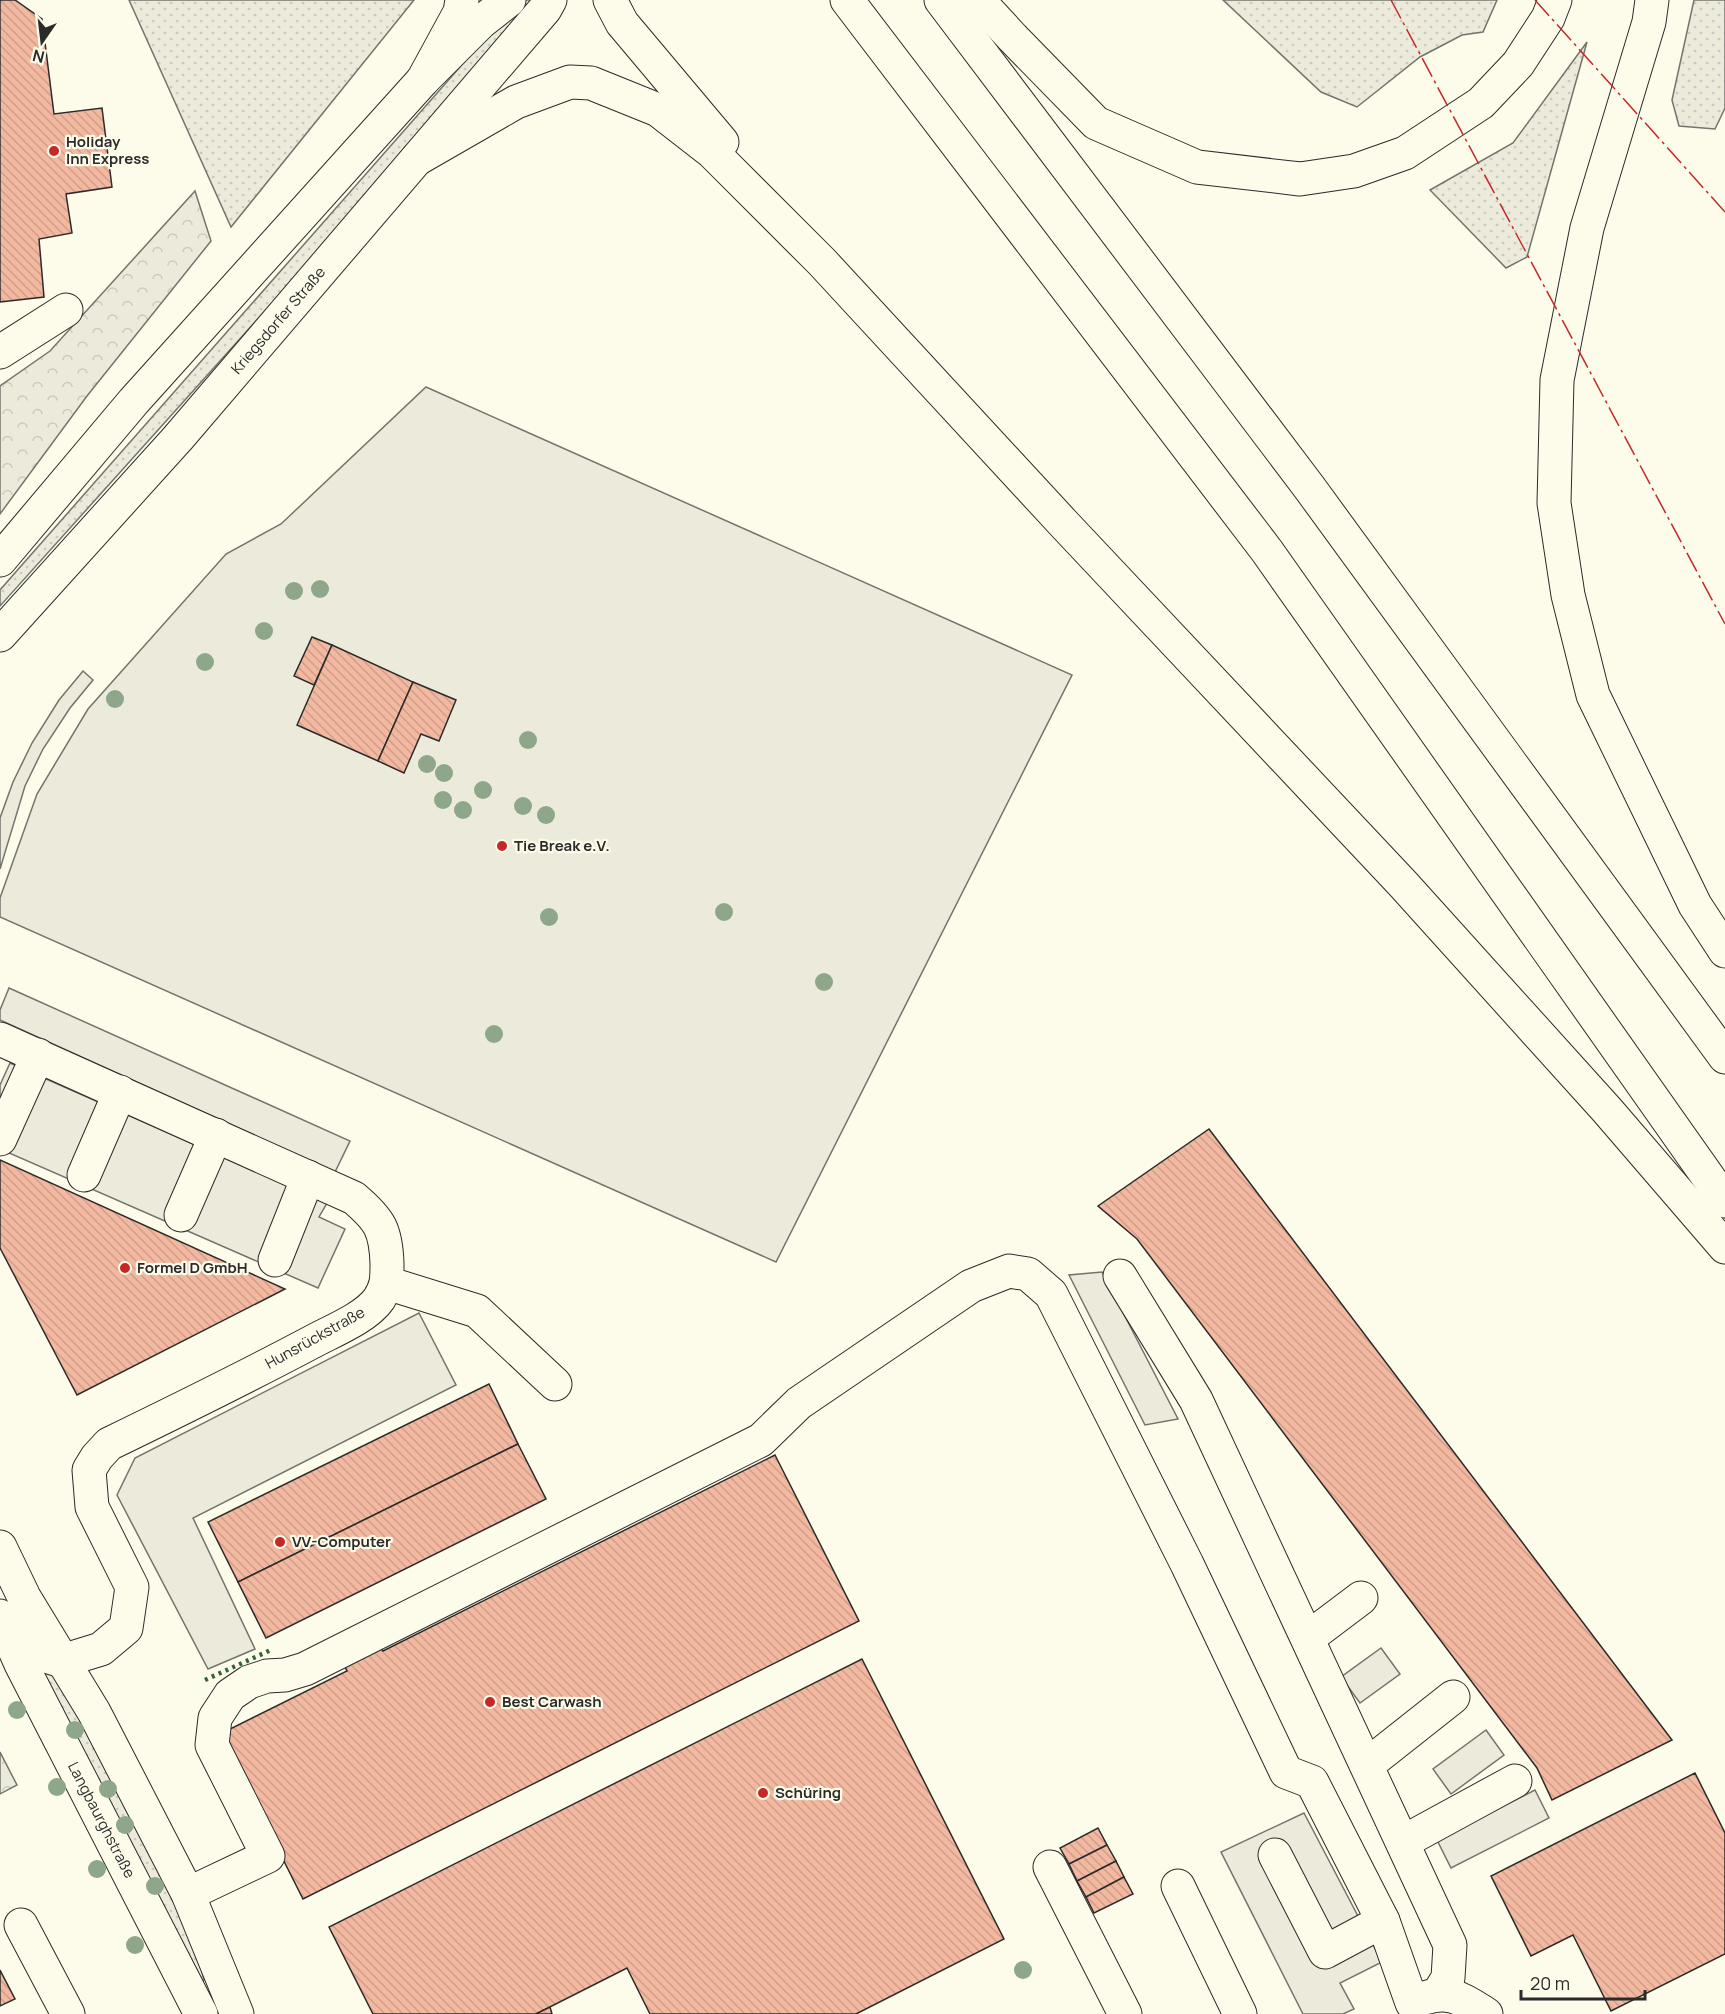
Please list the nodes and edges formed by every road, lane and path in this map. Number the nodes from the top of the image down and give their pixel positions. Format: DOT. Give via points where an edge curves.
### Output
graph roads {
  1 [pos="462,0"];
  2 [pos="509,0"];
  3 [pos="550,0"];
  4 [pos="610,0"];
  5 [pos="847,0"];
  6 [pos="941,0"];
  7 [pos="978,0"];
  8 [pos="1555,0"];
  9 [pos="1652,0"];
  10 [pos="423,80"];
  11 [pos="417,159"];
  12 [pos="822,262"];
  13 [pos="66,310"];
  14 [pos="0,352"];
  15 [pos="0,560"];
  16 [pos="0,635"];
  17 [pos="1725,951"];
  18 [pos="0,1039"];
  19 [pos="38,1055"];
  20 [pos="1725,1057"];
  21 [pos="120,1092"];
  22 [pos="216,1136"];
  23 [pos="0,1139"];
  24 [pos="84,1175"];
  25 [pos="308,1177"];
  26 [pos="1725,1201"];
  27 [pos="182,1215"];
  28 [pos="1725,1247"];
  29 [pos="275,1260"];
  30 [pos="1120,1276"];
  31 [pos="387,1283"];
  32 [pos="555,1384"];
  33 [pos="0,1547"];
  34 [pos="1361,1598"];
  35 [pos="2,1620"];
  36 [pos="1308,1638"];
  37 [pos="62,1661"];
  38 [pos="1453,1697"];
  39 [pos="1367,1765"];
  40 [pos="1515,1781"];
  41 [pos="1403,1842"];
  42 [pos="1275,1855"];
  43 [pos="1050,1867"];
  44 [pos="1178,1886"];
  45 [pos="188,1894"];
  46 [pos="1383,1921"];
  47 [pos="21,1925"];
  48 [pos="1417,2004"];
  49 [pos="68,2014"];
  50 [pos="201,2014"];
  51 [pos="237,2014"];
  52 [pos="1125,2014"];
  53 [pos="1240,2014"];
  54 [pos="1486,2014"];
  1 -- 10 [label="main road" via="460,12"];
  2 -- 10 [label="main road"];
  3 -- 11 [label="main road, Kriegsdorfer Straße"];
  4 -- 12 [label="main road" via="622,23"];
  5 -- 26 [label="main road" via="1267,551"];
  6 -- 20 [label="main road" via="1309,487"];
  7 -- 8 [label="main road" via="1096,123 1197,167 1300,179 1354,171 1405,153 1481,103 1518,64"];
  9 -- 17 [label="main road" via="1649,22 1587,228 1557,380 1554,503 1568,595 1593,695 1695,905"];
  10 -- 15 [label="main road" via="134,401"];
  11 -- 12 [label="main road" via="516,102 570,82 591,83 658,110 712,152"];
  11 -- 16 [label="main road, Kriegsdorfer Straße" via="178,438"];
  12 -- 28 [label="main road" via="1403,884"];
  13 -- 14 [label="main road"];
  18 -- 19 [label="main road"];
  19 -- 21 [label="main road"];
  19 -- 23 [label="main road"];
  21 -- 22 [label="main road"];
  21 -- 24 [label="main road"];
  22 -- 25 [label="main road"];
  22 -- 27 [label="main road"];
  25 -- 29 [label="main road"];
  25 -- 31 [label="main road" via="354,1198 378,1223 386,1243"];
  30 -- 36 [label="main road" via="1196,1400"];
  31 -- 32 [label="main road" via="477,1311"];
  31 -- 37 [label="main road, Hunsrückstraße" via="377,1301 357,1318 110,1444 97,1457 89,1470 92,1507 132,1587 126,1628 101,1649"];
  33 -- 37 [label="main road"];
  34 -- 36 [label="main road"];
  35 -- 37 [label="main road, Langbaurghstraße" via="36,1653"];
  35 -- 50 [label="main road, Langbaurghstraße"];
  36 -- 39 [label="main road"];
  37 -- 45 [label="main road" via="79,1684"];
  38 -- 39 [label="main road"];
  39 -- 41 [label="main road"];
  40 -- 41 [label="main road"];
  41 -- 48 [label="main road" via="1450,1945 1448,1978"];
  42 -- 46 [label="main road" via="1326,1952"];
  43 -- 52 [label="main road"];
  44 -- 53 [label="main road"];
  45 -- 46 [label="main road" via="268,1856 212,1745 215,1718 230,1695 249,1682 305,1669 761,1440 799,1402 971,1286 1009,1271 1028,1274 1051,1294 1286,1772 1311,1782"];
  45 -- 51 [label="main road"];
  46 -- 48 [label="main road"];
  47 -- 49 [label="main road"];
  48 -- 54 [label="main road" via="1452,1995"];
}
